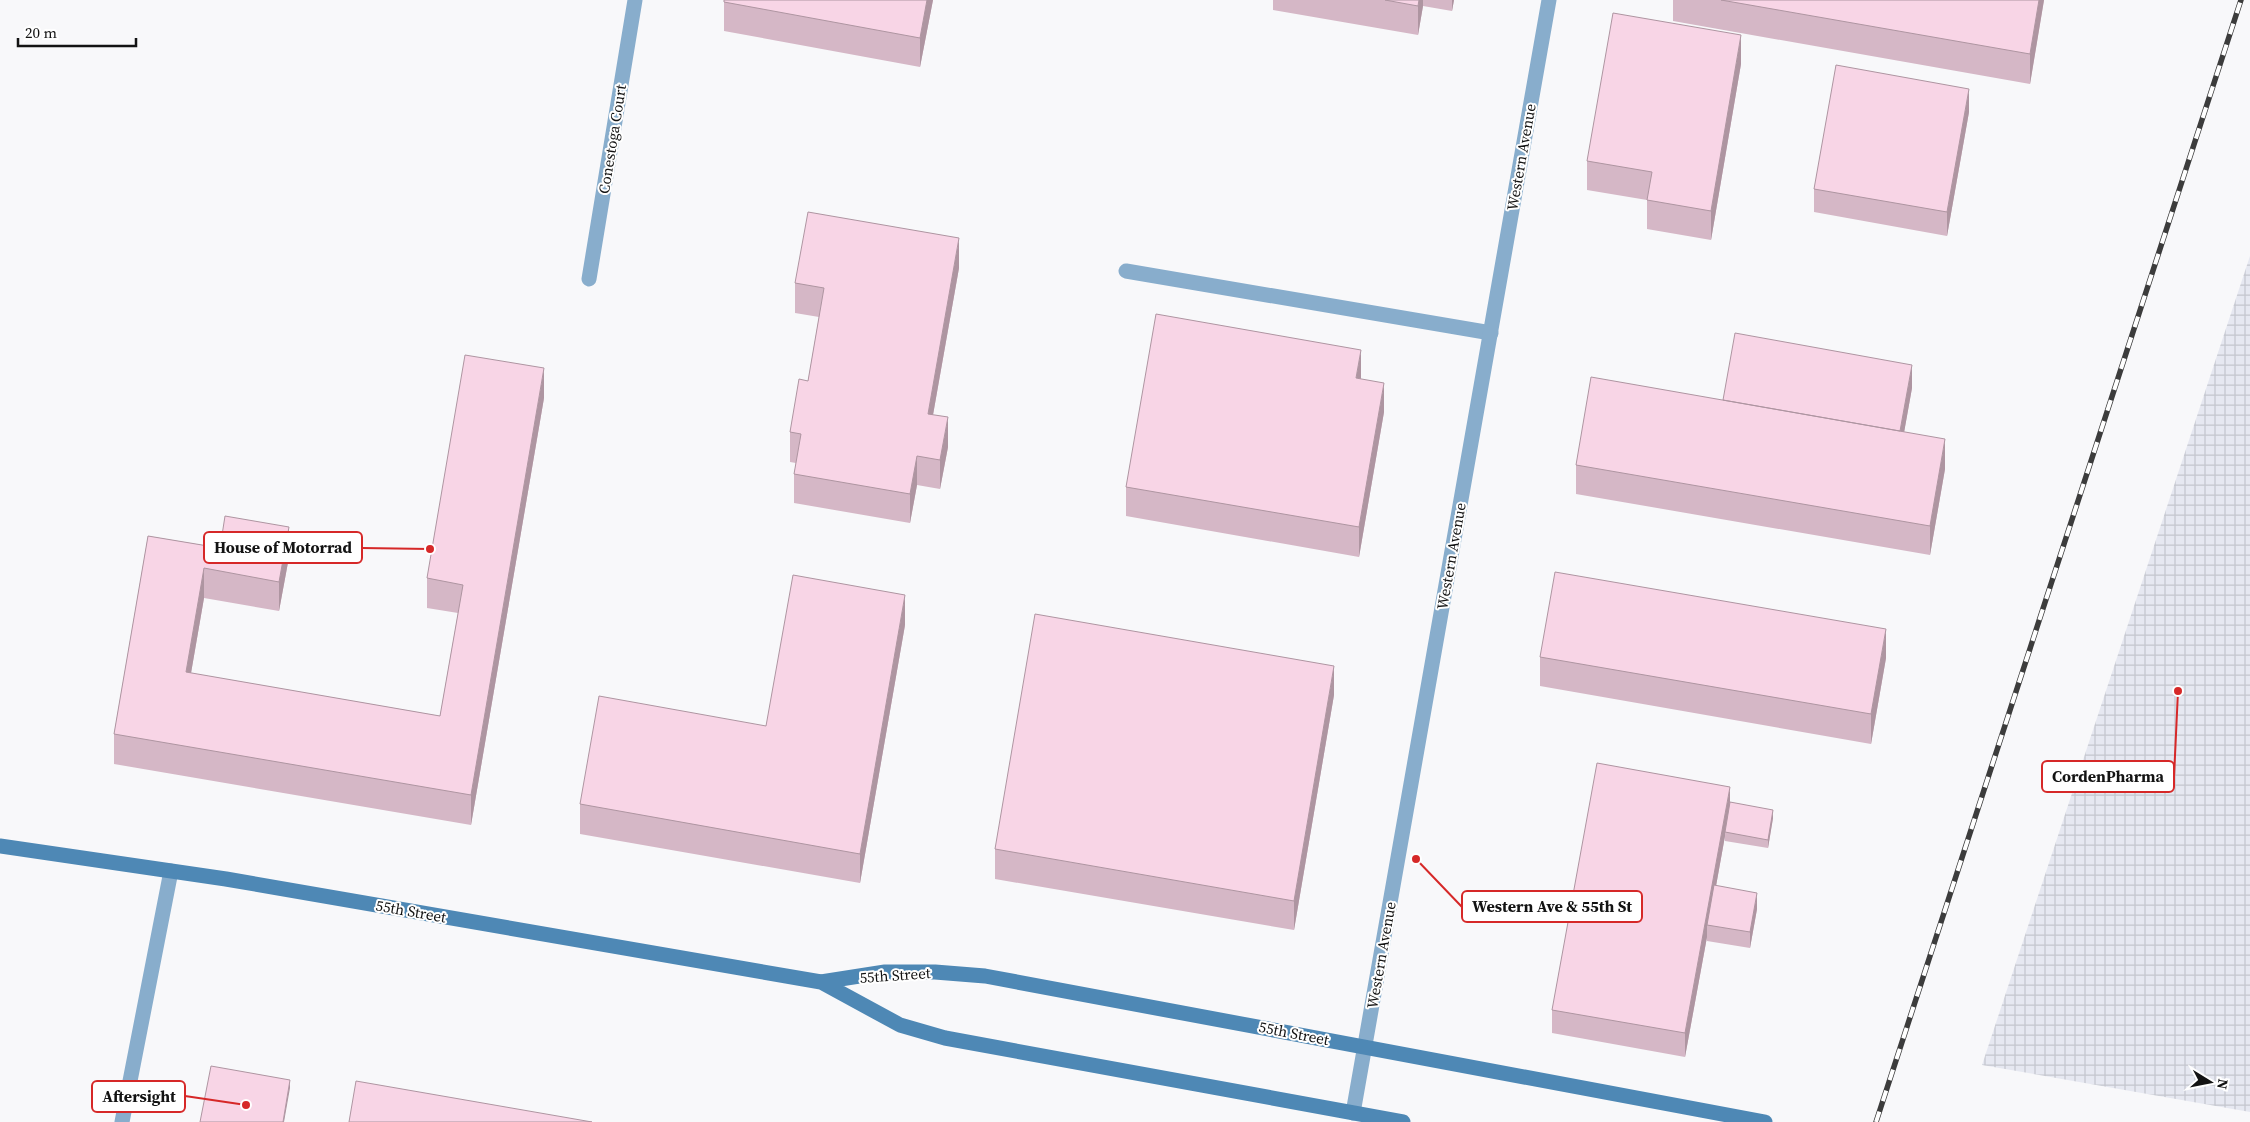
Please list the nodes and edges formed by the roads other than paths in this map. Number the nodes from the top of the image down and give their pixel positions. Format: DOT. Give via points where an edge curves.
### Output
graph roads {
  1 [pos="635,0"];
  2 [pos="1549,0"];
  3 [pos="1126,271"];
  4 [pos="588,279"];
  5 [pos="1491,333"];
  6 [pos="0,846"];
  7 [pos="171,871"];
  8 [pos="821,982"];
  9 [pos="1365,1047"];
  10 [pos="1353,1117"];
  11 [pos="122,1122"];
  12 [pos="1403,1122"];
  13 [pos="1765,1122"];
  1 -- 4 [label="street, Conestoga Court"];
  2 -- 5 [label="street, Western Avenue"];
  3 -- 5 [label="street"];
  5 -- 9 [label="street, Western Avenue"];
  6 -- 7 [label="main road, 55th Street"];
  7 -- 8 [label="main road, 55th Street"];
  7 -- 11 [label="street"];
  8 -- 9 [label="main road, 55th Street" via="885,972 985,976"];
  8 -- 10 [label="main road, 55th Street" via="900,1025 945,1038"];
  9 -- 10 [label="street, Western Avenue"];
  9 -- 13 [label="main road, 55th Street"];
  10 -- 12 [label="main road, 55th Street"];
}
